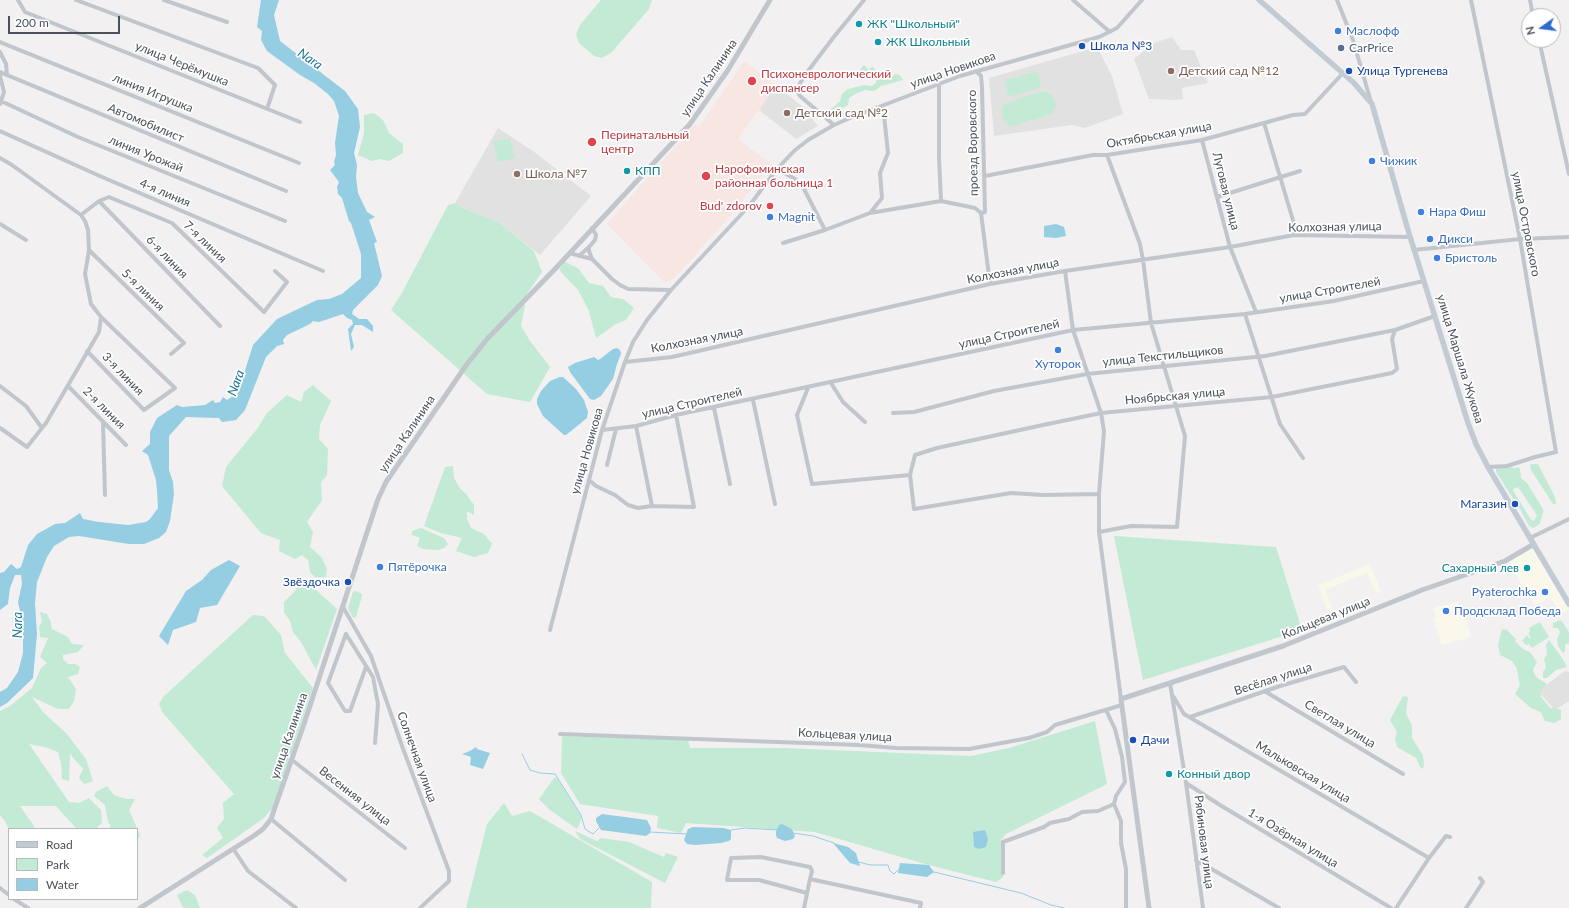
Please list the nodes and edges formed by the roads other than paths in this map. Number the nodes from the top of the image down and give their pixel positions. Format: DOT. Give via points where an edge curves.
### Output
graph roads {
  1 [pos="18,0"];
  2 [pos="76,0"];
  3 [pos="164,0"];
  4 [pos="770,0"];
  5 [pos="864,0"];
  6 [pos="1073,0"];
  7 [pos="1142,0"];
  8 [pos="1259,0"];
  9 [pos="1337,0"];
  10 [pos="1472,0"];
  11 [pos="227,22"];
  12 [pos="1110,32"];
  13 [pos="0,42"];
  14 [pos="1541,48"];
  15 [pos="0,52"];
  16 [pos="976,71"];
  17 [pos="0,72"];
  18 [pos="1343,73"];
  19 [pos="7,75"];
  20 [pos="0,76"];
  21 [pos="939,85"];
  22 [pos="1,102"];
  23 [pos="1372,104"];
  24 [pos="883,106"];
  25 [pos="267,109"];
  26 [pos="300,122"];
  27 [pos="1264,123"];
  28 [pos="834,125"];
  29 [pos="0,131"];
  30 [pos="1202,140"];
  31 [pos="1107,155"];
  32 [pos="0,158"];
  33 [pos="299,163"];
  34 [pos="777,169"];
  35 [pos="1300,171"];
  36 [pos="1569,174"];
  37 [pos="985,176"];
  38 [pos="1280,177"];
  39 [pos="286,191"];
  40 [pos="1217,197"];
  41 [pos="99,201"];
  42 [pos="941,201"];
  43 [pos="870,213"];
  44 [pos="981,213"];
  45 [pos="81,215"];
  46 [pos="285,221"];
  47 [pos="0,224"];
  48 [pos="592,228"];
  49 [pos="826,230"];
  50 [pos="1294,235"];
  51 [pos="1410,237"];
  52 [pos="1569,237"];
  53 [pos="1520,239"];
  54 [pos="26,240"];
  55 [pos="783,243"];
  56 [pos="589,247"];
  57 [pos="1230,248"];
  58 [pos="88,250"];
  59 [pos="1414,250"];
  60 [pos="570,252"];
  61 [pos="579,256"];
  62 [pos="592,259"];
  63 [pos="1143,260"];
  64 [pos="275,271"];
  65 [pos="323,271"];
  66 [pos="1065,271"];
  67 [pos="1424,281"];
  68 [pos="990,284"];
  69 [pos="671,290"];
  70 [pos="1256,312"];
  71 [pos="1246,314"];
  72 [pos="1435,316"];
  73 [pos="101,317"];
  74 [pos="1151,323"];
  75 [pos="220,326"];
  76 [pos="1073,330"];
  77 [pos="1395,330"];
  78 [pos="87,351"];
  79 [pos="171,354"];
  80 [pos="1259,357"];
  81 [pos="625,362"];
  82 [pos="1163,365"];
  83 [pos="1087,374"];
  84 [pos="832,382"];
  85 [pos="0,386"];
  86 [pos="68,386"];
  87 [pos="808,388"];
  88 [pos="1272,397"];
  89 [pos="753,400"];
  90 [pos="1175,406"];
  91 [pos="714,408"];
  92 [pos="1101,412"];
  93 [pos="893,413"];
  94 [pos="676,415"];
  95 [pos="103,422"];
  96 [pos="865,422"];
  97 [pos="636,426"];
  98 [pos="0,428"];
  99 [pos="42,428"];
  100 [pos="616,429"];
  101 [pos="602,430"];
  102 [pos="126,445"];
  103 [pos="1303,458"];
  104 [pos="607,465"];
  105 [pos="1488,467"];
  106 [pos="910,475"];
  107 [pos="589,480"];
  108 [pos="730,484"];
  109 [pos="1099,494"];
  110 [pos="105,495"];
  111 [pos="775,504"];
  112 [pos="652,506"];
  113 [pos="1569,519"];
  114 [pos="1099,532"];
  115 [pos="1530,538"];
  116 [pos="1534,544"];
  117 [pos="1569,604"];
  118 [pos="343,607"];
  119 [pos="550,630"];
  120 [pos="371,656"];
  121 [pos="365,665"];
  122 [pos="1356,682"];
  123 [pos="1170,683"];
  124 [pos="1266,692"];
  125 [pos="1172,696"];
  126 [pos="1121,699"];
  127 [pos="1122,705"];
  128 [pos="1106,710"];
  129 [pos="1190,717"];
  130 [pos="560,734"];
  131 [pos="376,743"];
  132 [pos="292,760"];
  133 [pos="1403,774"];
  134 [pos="1186,783"];
  135 [pos="1114,804"];
  136 [pos="271,819"];
  137 [pos="1450,837"];
  138 [pos="405,848"];
  139 [pos="234,850"];
  140 [pos="1429,858"];
  141 [pos="1196,860"];
  142 [pos="1003,873"];
  143 [pos="1480,878"];
  144 [pos="810,879"];
  145 [pos="345,880"];
  146 [pos="0,888"];
  147 [pos="807,893"];
  148 [pos="8,894"];
  149 [pos="16,900"];
  150 [pos="28,908"];
  151 [pos="140,908"];
  152 [pos="296,908"];
  153 [pos="420,908"];
  154 [pos="804,908"];
  155 [pos="920,908"];
  156 [pos="1126,908"];
  157 [pos="1149,908"];
  158 [pos="1202,908"];
  159 [pos="1279,908"];
  160 [pos="1391,908"];
  161 [pos="1396,908"];
  162 [pos="1466,908"];
  1 -- 25 [label="street, улица Черёмушка" via="25,12"];
  2 -- 25 [label="street, улица Черёмушка" via="258,68 275,85"];
  3 -- 11 [label="street"];
  4 -- 48 [label="street, улица Калинина" via="728,70 690,124"];
  5 -- 28 [label="street" via="825,48 796,90"];
  6 -- 12 [label="street"];
  7 -- 12 [label="street, улица Новикова" via="1117,28"];
  8 -- 18 [label="main road, улица Маршала Жукова"];
  9 -- 23 [label="street, улица Маршала Жукова" via="1353,40"];
  10 -- 53 [label="street, улица Островского"];
  12 -- 16 [label="street, улица Новикова"];
  13 -- 33 [label="street, линия Игрушка"];
  14 -- 36 [label="street"];
  15 -- 19 [label="street" via="6,64"];
  16 -- 21 [label="street, улица Новикова"];
  16 -- 37 [label="street, проезд Воровского" via="981,76 982,87"];
  17 -- 19 [label="street, Автомобилист"];
  18 -- 23 [label="main road, улица Маршала Жукова"];
  18 -- 27 [label="street, Октябрьская улица" via="1305,114"];
  19 -- 39 [label="street, Автомобилист"];
  20 -- 22 [label="street" via="4,92"];
  21 -- 24 [label="street, улица Новикова"];
  21 -- 42 [label="street" via="938,157"];
  22 -- 46 [label="street, линия Урожай" via="78,138"];
  23 -- 51 [label="main road, улица Маршала Жукова"];
  24 -- 28 [label="street, улица Новикова"];
  24 -- 43 [label="street" via="888,153 880,173 882,198"];
  25 -- 26 [label="street, улица Черёмушка"];
  27 -- 30 [label="street, Октябрьская улица"];
  27 -- 38 [label="street"];
  28 -- 34 [label="street, улица Новикова" via="808,140"];
  29 -- 65 [label="street, 4-я линия"];
  30 -- 31 [label="street, Октябрьская улица"];
  30 -- 40 [label="street, Луговая улица"];
  31 -- 37 [label="street, Октябрьская улица" via="1093,155"];
  31 -- 63 [label="street" via="1140,244"];
  32 -- 45 [label="street"];
  34 -- 49 [label="street" via="795,179 803,187"];
  34 -- 69 [label="street, улица Новикова" via="749,206"];
  35 -- 38 [label="street"];
  37 -- 44 [label="street, проезд Воровского" via="985,212"];
  38 -- 40 [label="street"];
  38 -- 50 [label="street" via="1295,227"];
  40 -- 57 [label="street, Луговая улица"];
  41 -- 45 [label="street"];
  41 -- 64 [label="street, 7-я линия" via="109,197 172,224 264,312 287,282"];
  41 -- 75 [label="street, 6-я линия"];
  42 -- 43 [label="street"];
  42 -- 44 [label="street" via="975,208"];
  43 -- 49 [label="street"];
  44 -- 68 [label="street"];
  45 -- 58 [label="street" via="88,230"];
  47 -- 54 [label="street"];
  48 -- 56 [label="street" via="596,235"];
  48 -- 60 [label="street, улица Калинина"];
  49 -- 55 [label="street"];
  50 -- 51 [label="street, Колхозная улица"];
  50 -- 57 [label="street, Колхозная улица"];
  51 -- 59 [label="main road, улица Маршала Жукова"];
  52 -- 53 [label="street"];
  53 -- 59 [label="street"];
  53 -- 105 [label="street, улица Островского" via="1556,452 1506,466"];
  56 -- 61 [label="street"];
  56 -- 62 [label="street"];
  57 -- 63 [label="street, Колхозная улица"];
  57 -- 70 [label="street, Луговая улица"];
  58 -- 73 [label="street" via="85,274 91,304"];
  58 -- 79 [label="street, 5-я линия" via="184,343"];
  59 -- 67 [label="main road, улица Маршала Жукова"];
  60 -- 61 [label="street"];
  60 -- 118 [label="street, улица Калинина" via="473,355 390,476 378,499"];
  61 -- 62 [label="street"];
  62 -- 69 [label="street" via="612,279 628,289"];
  63 -- 66 [label="street, Колхозная улица"];
  63 -- 74 [label="street"];
  66 -- 68 [label="street, Колхозная улица"];
  66 -- 76 [label="street"];
  67 -- 70 [label="street, улица Строителей" via="1334,301"];
  67 -- 72 [label="main road, улица Маршала Жукова"];
  68 -- 81 [label="street, Колхозная улица" via="672,358"];
  69 -- 81 [label="street, улица Новикова" via="646,320"];
  70 -- 71 [label="street, улица Строителей"];
  71 -- 74 [label="street, улица Строителей"];
  71 -- 80 [label="street"];
  72 -- 77 [label="street, улица Текстильщиков"];
  72 -- 105 [label="main road, улица Маршала Жукова" via="1468,423"];
  73 -- 78 [label="street" via="99,332"];
  73 -- 78 [label="street, 3-я линия" via="175,388 144,410"];
  74 -- 76 [label="street, улица Строителей"];
  74 -- 82 [label="street"];
  76 -- 83 [label="street"];
  76 -- 84 [label="street, улица Строителей"];
  77 -- 80 [label="street, улица Текстильщиков"];
  77 -- 88 [label="street, Ноябрьская улица" via="1392,339 1397,369 1392,373"];
  78 -- 86 [label="street"];
  80 -- 82 [label="street, улица Текстильщиков"];
  80 -- 88 [label="street"];
  81 -- 101 [label="street, улица Новикова"];
  82 -- 83 [label="street, улица Текстильщиков"];
  82 -- 90 [label="street"];
  83 -- 92 [label="street"];
  83 -- 93 [label="street, улица Текстильщиков" via="994,391 914,412"];
  84 -- 87 [label="street, улица Строителей"];
  84 -- 96 [label="street" via="843,402"];
  85 -- 99 [label="street" via="26,406"];
  86 -- 95 [label="street, 2-я линия"];
  86 -- 99 [label="street"];
  87 -- 89 [label="street, улица Строителей"];
  87 -- 106 [label="street" via="797,414 812,484"];
  88 -- 90 [label="street, Ноябрьская улица"];
  88 -- 103 [label="street" via="1280,424"];
  89 -- 91 [label="street, улица Строителей"];
  89 -- 111 [label="street"];
  90 -- 92 [label="street, Ноябрьская улица"];
  90 -- 114 [label="street" via="1185,436 1177,527 1131,526"];
  91 -- 94 [label="street, улица Строителей"];
  91 -- 108 [label="street"];
  92 -- 106 [label="street, Ноябрьская улица" via="936,448 915,455"];
  92 -- 109 [label="street" via="1104,431"];
  94 -- 97 [label="street, улица Строителей"];
  94 -- 112 [label="street" via="694,507"];
  95 -- 102 [label="street, 2-я линия"];
  95 -- 110 [label="street"];
  97 -- 100 [label="street, улица Строителей"];
  97 -- 112 [label="street"];
  98 -- 99 [label="street" via="27,447"];
  100 -- 101 [label="street, улица Строителей"];
  100 -- 104 [label="street"];
  101 -- 107 [label="street, улица Новикова"];
  105 -- 115 [label="main road, улица Маршала Жукова"];
  106 -- 109 [label="street" via="914,509 1011,493"];
  107 -- 112 [label="street" via="628,505 638,508"];
  107 -- 119 [label="street, улица Новикова"];
  109 -- 114 [label="street"];
  113 -- 115 [label="street"];
  114 -- 126 [label="street"];
  115 -- 116 [label="main road, улица Маршала Жукова"];
  116 -- 117 [label="main road, улица Маршала Жукова"];
  116 -- 123 [label="street, Кольцевая улица" via="1505,561 1422,590 1283,646"];
  118 -- 120 [label="street, Солнечная улица"];
  118 -- 132 [label="street, улица Калинина"];
  120 -- 121 [label="street"];
  120 -- 153 [label="street, Солнечная улица" via="449,871 449,881"];
  121 -- 121 [label="street" via="350,711 345,711 328,684 346,634"];
  121 -- 131 [label="street" via="373,678 378,704"];
  122 -- 124 [label="street, Весёлая улица" via="1344,667"];
  123 -- 125 [label="street, Рябиновая улица"];
  123 -- 126 [label="street, Кольцевая улица"];
  124 -- 129 [label="street, Весёлая улица"];
  124 -- 133 [label="street, Светлая улица"];
  125 -- 129 [label="street, Мальковская улица" via="1184,714"];
  125 -- 134 [label="street, Рябиновая улица"];
  126 -- 127 [label="street"];
  127 -- 128 [label="street, Кольцевая улица"];
  127 -- 157 [label="street"];
  128 -- 130 [label="street, Кольцевая улица" via="1054,725 1047,732 1029,738 969,749"];
  128 -- 135 [label="street" via="1115,729 1125,782"];
  129 -- 140 [label="street, Мальковская улица"];
  132 -- 136 [label="street, улица Калинина"];
  132 -- 138 [label="street, Весенняя улица"];
  134 -- 141 [label="street, Рябиновая улица"];
  134 -- 160 [label="street, 1-я Озёрная улица"];
  135 -- 142 [label="street" via="1098,811 1082,812 1070,819 1050,823 1003,842"];
  135 -- 156 [label="street" via="1121,822 1121,843 1126,869"];
  136 -- 139 [label="street, улица Калинина" via="257,834"];
  136 -- 145 [label="street"];
  137 -- 140 [label="street" via="1446,836"];
  139 -- 151 [label="street, улица Калинина"];
  139 -- 152 [label="street" via="248,870"];
  140 -- 161 [label="street"];
  141 -- 158 [label="street, Рябиновая улица"];
  141 -- 159 [label="street"];
  143 -- 162 [label="street" via="1483,882"];
  144 -- 147 [label="street"];
  144 -- 147 [label="street" via="810,867 761,857 731,858 727,880 759,880"];
  144 -- 155 [label="street" via="921,903"];
  146 -- 148 [label="street"];
  147 -- 154 [label="street"];
  149 -- 150 [label="street"];
}
